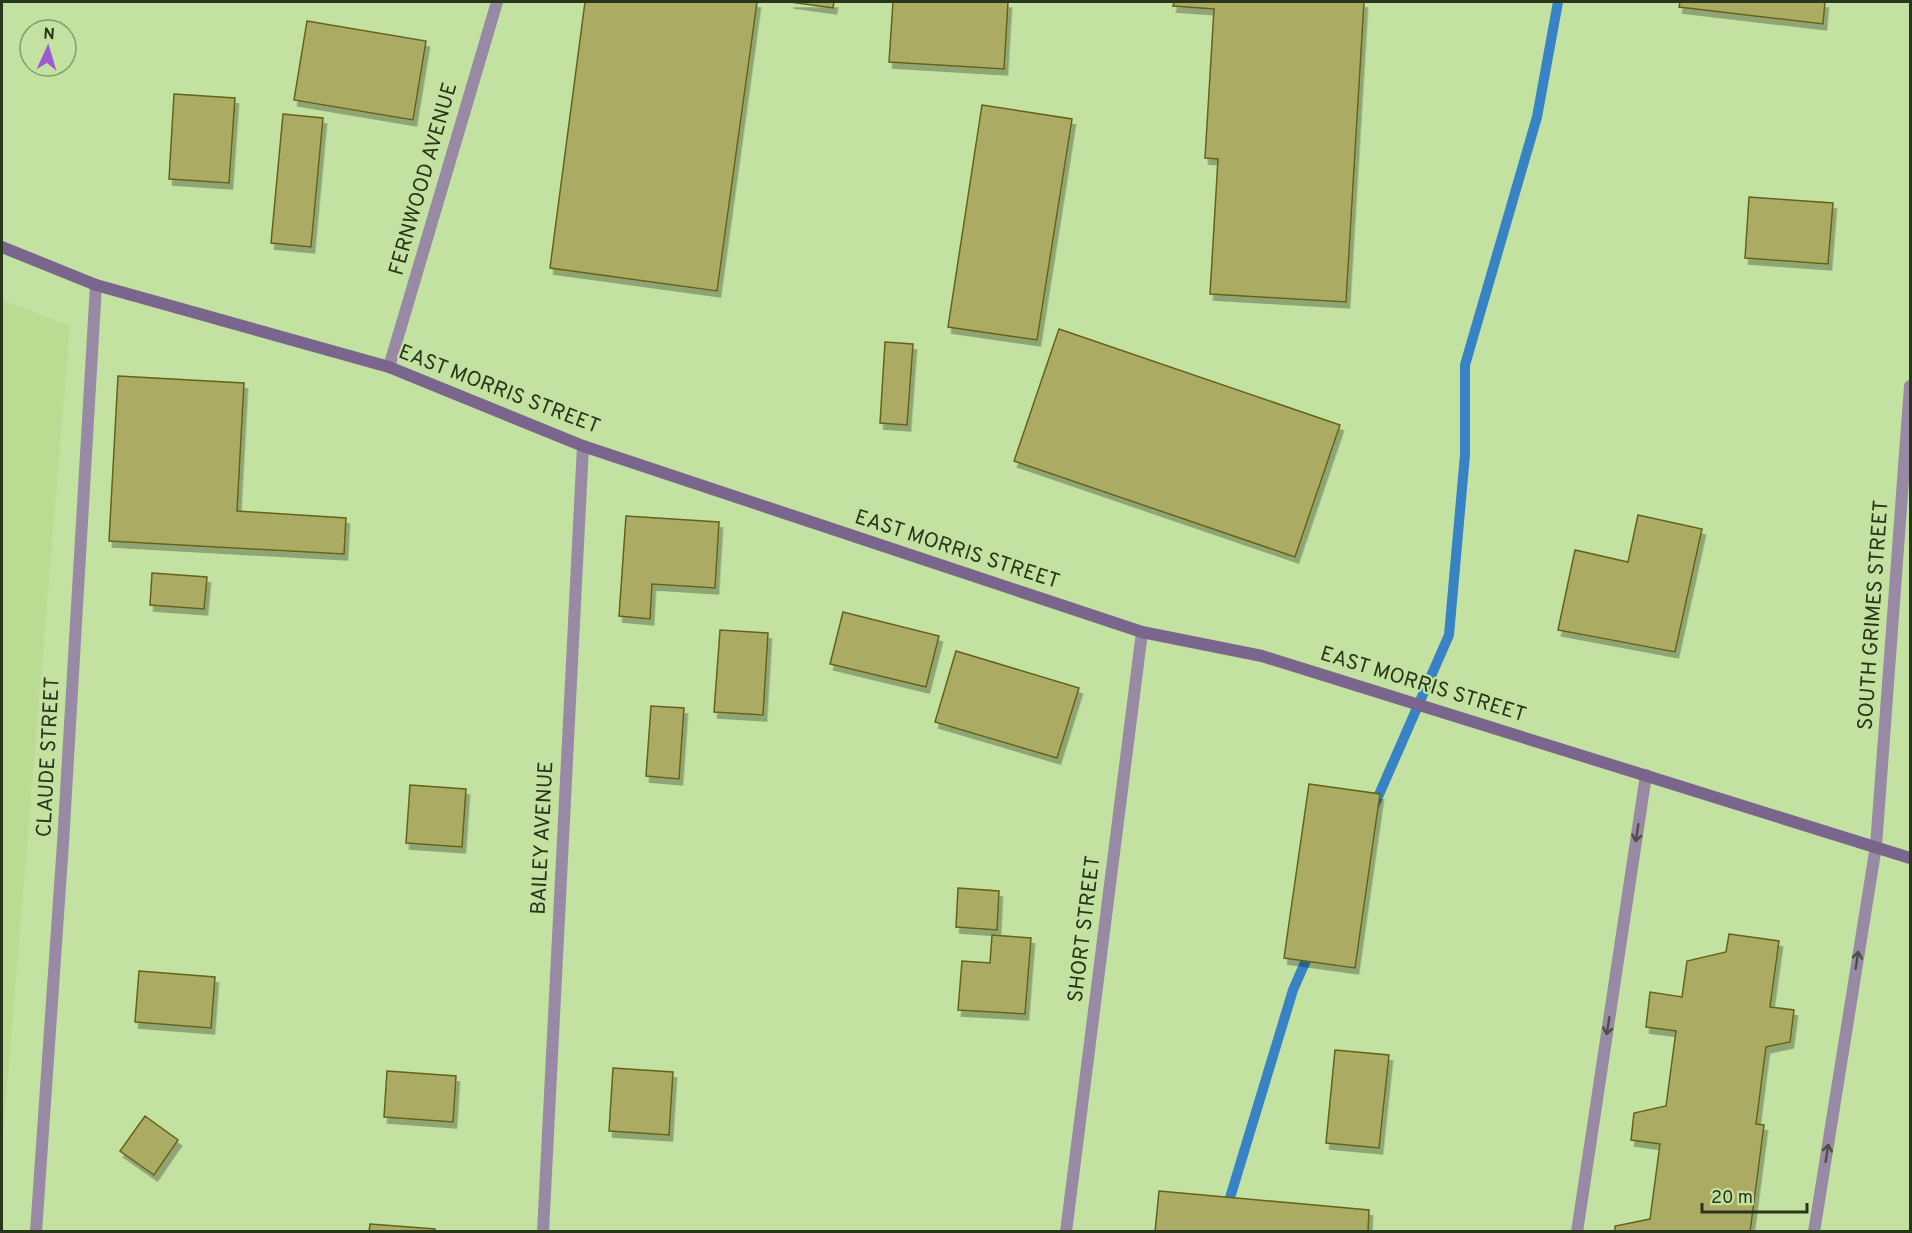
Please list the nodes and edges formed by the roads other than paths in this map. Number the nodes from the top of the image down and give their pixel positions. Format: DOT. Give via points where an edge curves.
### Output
graph roads {
  1 [pos="497,2"];
  2 [pos="2,247"];
  3 [pos="96,285"];
  4 [pos="389,367"];
  5 [pos="1911,386"];
  6 [pos="583,446"];
  7 [pos="1142,632"];
  8 [pos="1646,775"];
  9 [pos="1876,846"];
  10 [pos="1911,858"];
  11 [pos="36,1232"];
  12 [pos="543,1232"];
  13 [pos="1066,1232"];
  14 [pos="1577,1232"];
  15 [pos="1814,1232"];
  1 -- 4 [label="street, FERNWOOD AVENUE"];
  2 -- 3 [label="main road, EAST MORRIS STREET"];
  3 -- 4 [label="main road, EAST MORRIS STREET"];
  3 -- 11 [label="street, CLAUDE STREET"];
  4 -- 6 [label="main road, EAST MORRIS STREET"];
  5 -- 9 [label="street, SOUTH GRIMES STREET"];
  6 -- 7 [label="main road, EAST MORRIS STREET"];
  6 -- 12 [label="street, BAILEY AVENUE"];
  7 -- 8 [label="main road, EAST MORRIS STREET" via="1262,656"];
  7 -- 13 [label="street, SHORT STREET"];
  8 -- 9 [label="main road, EAST MORRIS STREET"];
  8 -- 14 [label="street, one-way"];
  9 -- 10 [label="main road, EAST MORRIS STREET"];
  15 -- 9 [label="street, SOUTH GRIMES STREET, one-way"];
}
